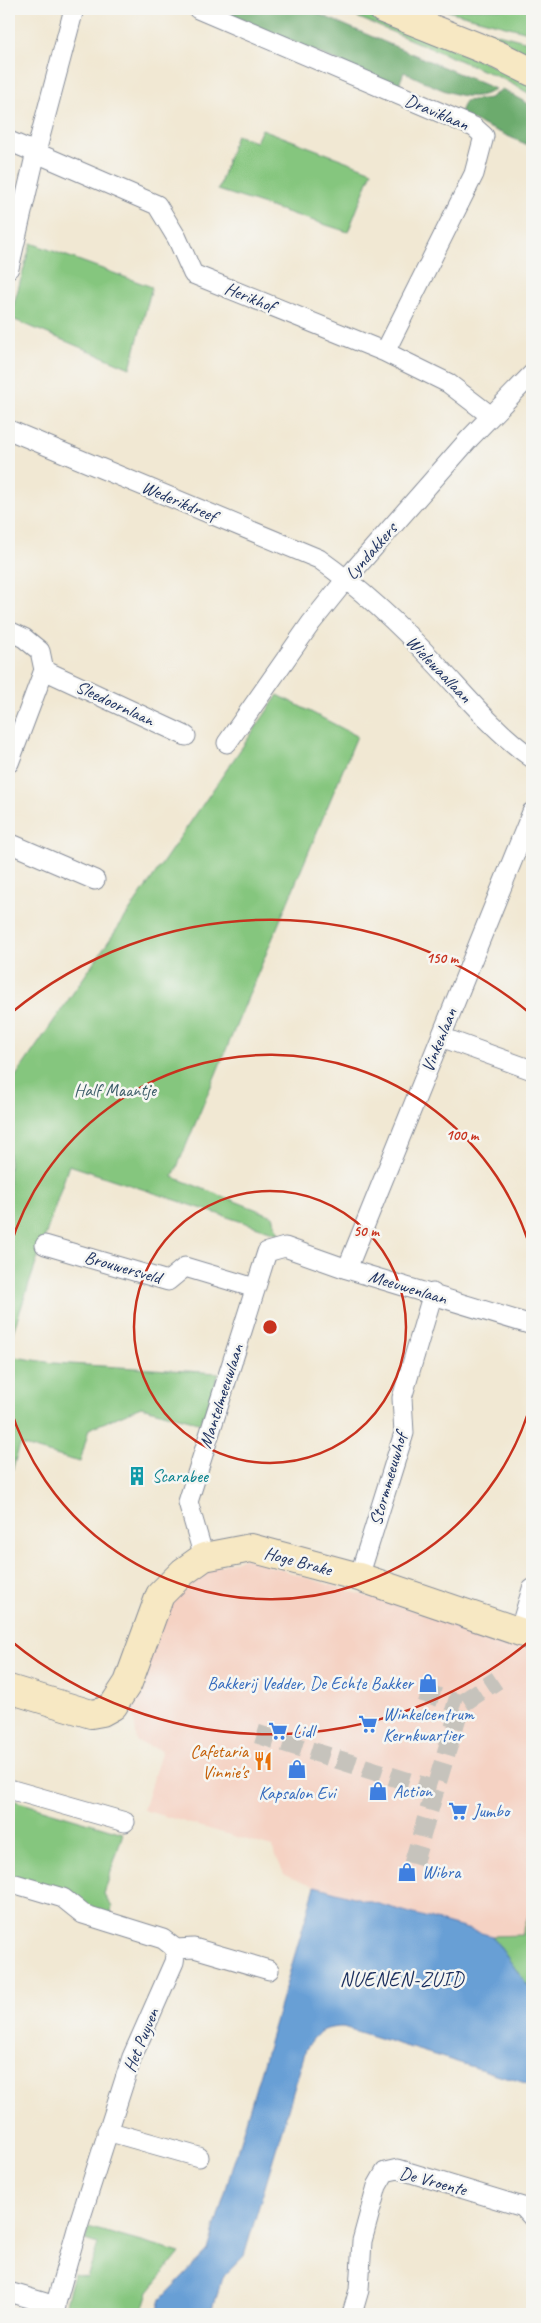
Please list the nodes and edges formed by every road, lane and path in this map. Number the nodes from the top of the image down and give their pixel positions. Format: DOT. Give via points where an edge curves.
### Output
graph roads {
  1 [pos="74,9"];
  2 [pos="198,9"];
  3 [pos="383,9"];
  4 [pos="498,55"];
  5 [pos="532,60"];
  6 [pos="532,72"];
  7 [pos="9,141"];
  8 [pos="36,152"];
  9 [pos="9,268"];
  10 [pos="385,352"];
  11 [pos="532,374"];
  12 [pos="491,416"];
  13 [pos="9,430"];
  14 [pos="347,578"];
  15 [pos="9,631"];
  16 [pos="44,670"];
  17 [pos="186,736"];
  18 [pos="227,743"];
  19 [pos="532,757"];
  20 [pos="9,763"];
  21 [pos="532,812"];
  22 [pos="9,843"];
  23 [pos="95,880"];
  24 [pos="441,1037"];
  25 [pos="532,1070"];
  26 [pos="45,1245"];
  27 [pos="285,1247"];
  28 [pos="347,1269"];
  29 [pos="255,1288"];
  30 [pos="433,1294"];
  31 [pos="532,1325"];
  32 [pos="204,1558"];
  33 [pos="359,1577"];
  34 [pos="532,1589"];
  35 [pos="525,1634"];
  36 [pos="9,1689"];
  37 [pos="9,1790"];
  38 [pos="125,1822"];
  39 [pos="9,1882"];
  40 [pos="176,1949"];
  41 [pos="269,1970"];
  42 [pos="107,2131"];
  43 [pos="199,2157"];
  44 [pos="532,2217"];
  45 [pos="9,2292"];
  46 [pos="54,2310"];
  47 [pos="352,2314"];
  1 -- 8 [label="street"];
  2 -- 10 [label="street, Draviklaan" via="474,127 484,136 474,174"];
  3 -- 4 [label="street"];
  4 -- 5 [label="street"];
  4 -- 6 [label="street"];
  7 -- 8 [label="street, Herikhof"];
  8 -- 9 [label="street"];
  8 -- 10 [label="street, Herikhof" via="157,205 193,274"];
  10 -- 12 [label="street, Herikhof" via="448,383"];
  11 -- 12 [label="street, Lyndakkers"];
  12 -- 14 [label="street, Lyndakkers"];
  13 -- 14 [label="street, Wederikdreef" via="319,559"];
  14 -- 18 [label="street, Lyndakkers" via="305,631"];
  14 -- 19 [label="street, Wielewaallaan" via="503,735"];
  15 -- 16 [label="street" via="40,651"];
  16 -- 17 [label="street, Sleedoornlaan"];
  16 -- 20 [label="street"];
  21 -- 24 [label="street, Vinkenlaan"];
  22 -- 23 [label="street"];
  24 -- 25 [label="street"];
  24 -- 28 [label="street, Vinkenlaan"];
  26 -- 29 [label="street, Brouwersveld" via="168,1282 185,1267"];
  27 -- 28 [label="street, Meeuwenlaan"];
  27 -- 29 [label="street, Mantelmeeuwlaan" via="267,1252"];
  28 -- 30 [label="street, Meeuwenlaan"];
  29 -- 32 [label="street, Mantelmeeuwlaan" via="188,1502"];
  30 -- 31 [label="street, Meeuwenlaan"];
  30 -- 33 [label="street, Stormmeeuwhof" via="402,1398 404,1433"];
  32 -- 33 [label="street, Hoge Brake" via="251,1548"];
  32 -- 36 [label="street, Hoge Brake" via="183,1572 160,1595 128,1683 113,1706 91,1714"];
  33 -- 35 [label="street, Hoge Brake"];
  34 -- 35 [label="street"];
  37 -- 38 [label="street"];
  39 -- 40 [label="street" via="64,1898 83,1914 163,1939"];
  40 -- 41 [label="street" via="194,1948"];
  40 -- 42 [label="street, Het Puyven" via="174,1962 132,2057"];
  42 -- 43 [label="street"];
  42 -- 46 [label="street, Het Puyven"];
  44 -- 47 [label="street, De Vroente" via="522,2206 398,2170 385,2172 377,2186 362,2241 359,2290"];
  45 -- 46 [label="street, Het Puyven"];
}
